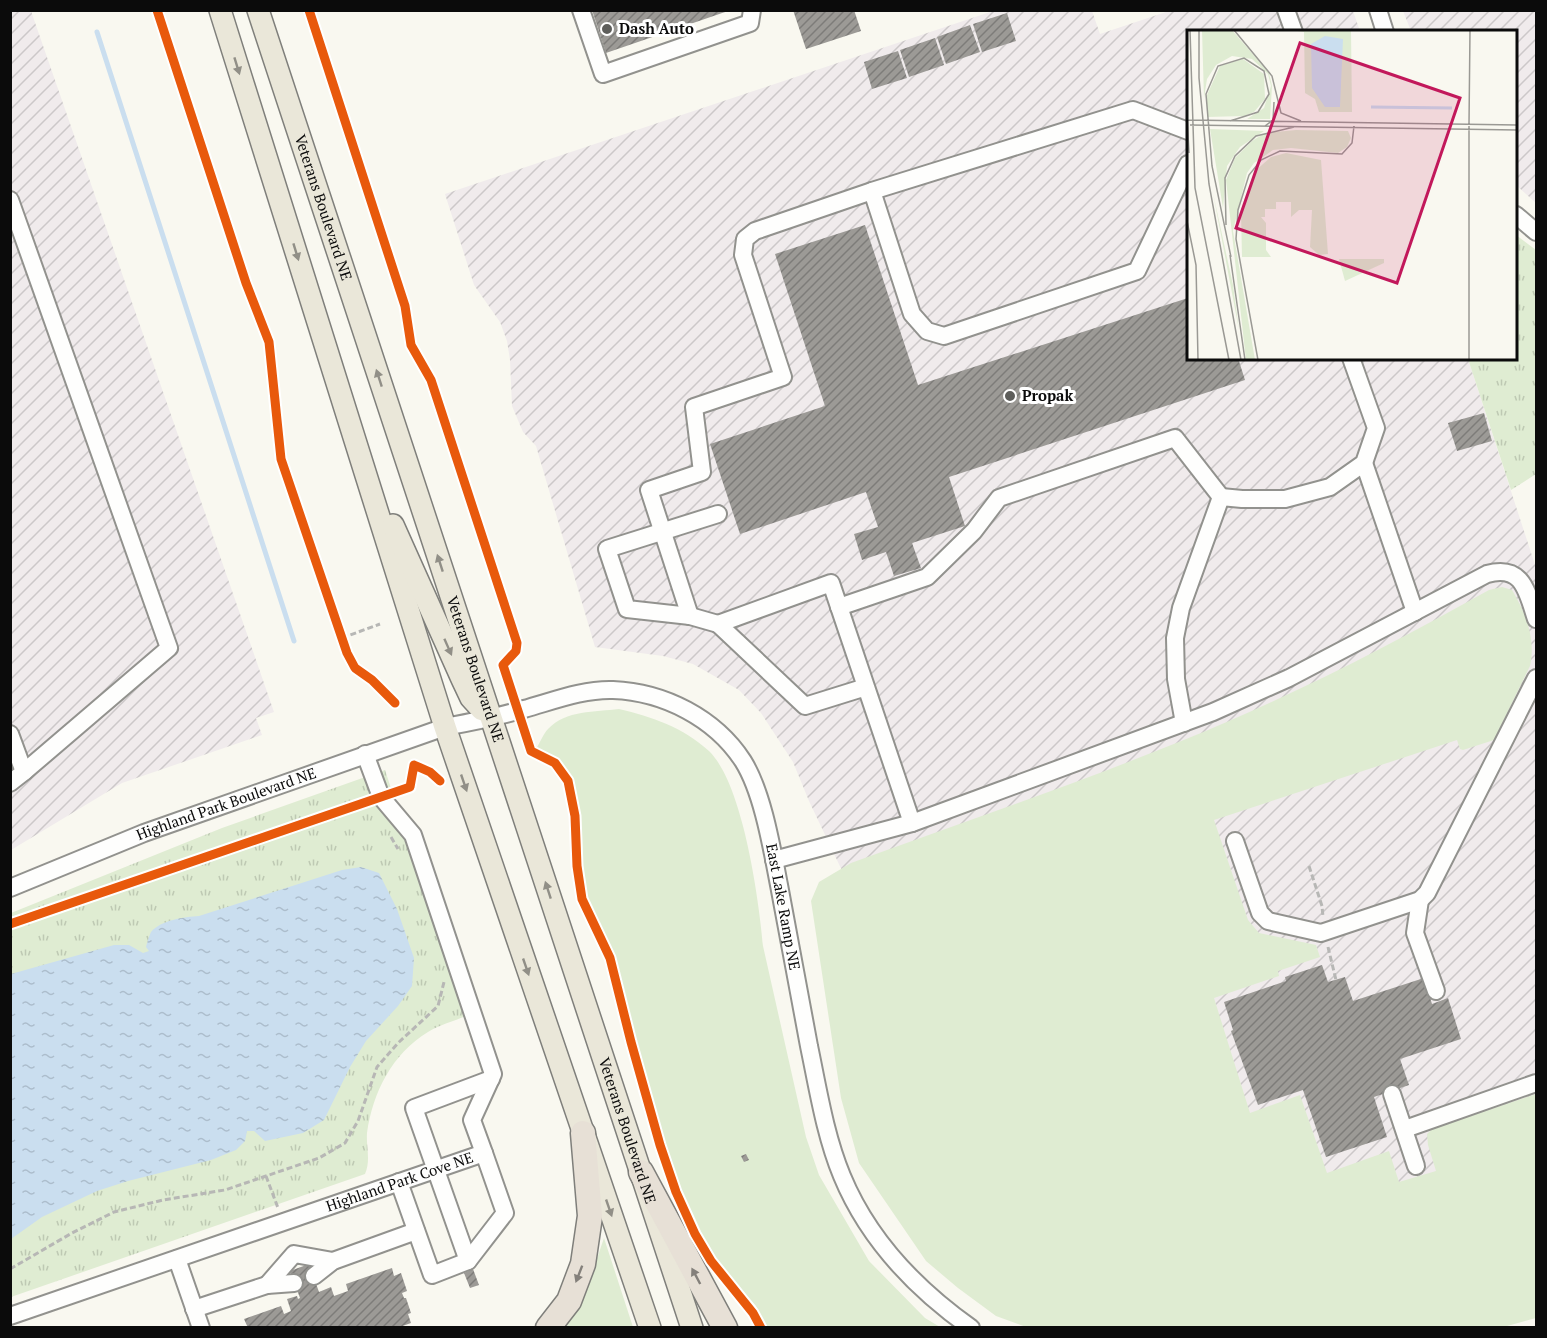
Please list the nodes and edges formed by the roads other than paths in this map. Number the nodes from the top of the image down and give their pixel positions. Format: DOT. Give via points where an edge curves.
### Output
graph roads {
  1 [pos="220,10"];
  2 [pos="258,10"];
  3 [pos="581,10"];
  4 [pos="752,10"];
  5 [pos="1286,10"];
  6 [pos="1378,10"];
  7 [pos="1293,30"];
  8 [pos="1384,30"];
  9 [pos="1187,131"];
  10 [pos="1187,166"];
  11 [pos="872,191"];
  12 [pos="10,200"];
  13 [pos="1517,218"];
  14 [pos="1536,232"];
  15 [pos="1353,360"];
  16 [pos="354,441"];
  17 [pos="1364,463"];
  18 [pos="1221,497"];
  19 [pos="718,514"];
  20 [pos="663,532"];
  21 [pos="839,607"];
  22 [pos="1415,612"];
  23 [pos="690,616"];
  24 [pos="1536,619"];
  25 [pos="718,624"];
  26 [pos="1536,678"];
  27 [pos="866,687"];
  28 [pos="491,718"];
  29 [pos="1184,723"];
  30 [pos="445,727"];
  31 [pos="10,734"];
  32 [pos="365,754"];
  33 [pos="24,772"];
  34 [pos="10,783"];
  35 [pos="912,823"];
  36 [pos="1235,841"];
  37 [pos="774,860"];
  38 [pos="10,888"];
  39 [pos="1420,900"];
  40 [pos="1436,991"];
  41 [pos="491,1080"];
  42 [pos="1536,1083"];
  43 [pos="462,1090"];
  44 [pos="1392,1094"];
  45 [pos="472,1120"];
  46 [pos="1405,1129"];
  47 [pos="583,1133"];
  48 [pos="484,1153"];
  49 [pos="1416,1166"];
  50 [pos="435,1170"];
  51 [pos="641,1172"];
  52 [pos="399,1182"];
  53 [pos="416,1231"];
  54 [pos="177,1259"];
  55 [pos="333,1261"];
  56 [pos="468,1261"];
  57 [pos="314,1276"];
  58 [pos="294,1283"];
  59 [pos="267,1284"];
  60 [pos="195,1309"];
  61 [pos="10,1316"];
  62 [pos="201,1328"];
  63 [pos="548,1328"];
  64 [pos="650,1328"];
  65 [pos="692,1328"];
  66 [pos="724,1328"];
  67 [pos="971,1328"];
  1 -- 16 [label="main road, one-way"];
  28 -- 2 [label="main road, Veterans Boulevard NE, one-way"];
  3 -- 4 [label="street" via="603,74 750,23"];
  5 -- 7 [label="street"];
  6 -- 8 [label="street"];
  9 -- 11 [label="street" via="1133,110"];
  10 -- 11 [label="street" via="1137,271 944,336 927,331 912,314"];
  11 -- 20 [label="street" via="755,231 745,239 743,255 783,377 694,407 702,472 649,490"];
  12 -- 33 [label="street" via="169,648"];
  13 -- 14 [label="street"];
  15 -- 17 [label="street" via="1376,428"];
  16 -- 28 [label="main road, one-way" via="471,698"];
  16 -- 30 [label="main road"];
  17 -- 18 [label="street" via="1330,487 1285,498"];
  17 -- 22 [label="street"];
  18 -- 21 [label="street" via="1174,438 999,498 974,531 927,577"];
  18 -- 29 [label="street" via="1181,608 1175,638 1176,679"];
  19 -- 20 [label="street"];
  20 -- 23 [label="street"];
  20 -- 23 [label="street" via="607,549 627,609"];
  21 -- 25 [label="street" via="831,583"];
  21 -- 27 [label="street"];
  22 -- 24 [label="street" via="1487,574 1505,571 1521,580"];
  22 -- 29 [label="street" via="1289,678"];
  23 -- 25 [label="street"];
  25 -- 27 [label="street" via="805,706"];
  26 -- 39 [label="street"];
  27 -- 35 [label="street"];
  28 -- 30 [label="street, East Lake Ramp NE"];
  28 -- 37 [label="street, East Lake Ramp NE" via="567,696 612,690 643,693 695,715 725,737 744,762 755,787"];
  51 -- 28 [label="main road, Veterans Boulevard NE, one-way"];
  29 -- 35 [label="street"];
  30 -- 32 [label="street, Highland Park Boulevard NE"];
  30 -- 47 [label="main road, one-way"];
  31 -- 33 [label="street"];
  32 -- 38 [label="street, Highland Park Boulevard NE" via="144,833"];
  32 -- 41 [label="street" via="381,797 413,836 493,1074"];
  33 -- 34 [label="street"];
  35 -- 37 [label="street"];
  36 -- 39 [label="street" via="1260,913 1268,921 1321,933"];
  37 -- 67 [label="street, East Lake Ramp NE" via="819,1094 842,1177 888,1253 942,1307"];
  39 -- 40 [label="street" via="1415,933"];
  41 -- 43 [label="street"];
  41 -- 45 [label="street"];
  42 -- 46 [label="street"];
  43 -- 45 [label="street, Highland Park Cove NE"];
  43 -- 50 [label="street" via="414,1108"];
  44 -- 46 [label="street"];
  45 -- 48 [label="street, Highland Park Cove NE"];
  46 -- 49 [label="street"];
  47 -- 63 [label="highway, one-way" via="590,1216 583,1264 569,1301"];
  47 -- 64 [label="main road, one-way"];
  48 -- 50 [label="street, Highland Park Cove NE"];
  48 -- 56 [label="street" via="505,1213"];
  50 -- 52 [label="street, Highland Park Cove NE"];
  50 -- 56 [label="street"];
  51 -- 65 [label="main road, Veterans Boulevard NE"];
  66 -- 51 [label="highway, one-way"];
  52 -- 53 [label="street"];
  52 -- 54 [label="street, Highland Park Cove NE"];
  53 -- 55 [label="street"];
  53 -- 56 [label="street" via="432,1275"];
  54 -- 60 [label="street"];
  54 -- 61 [label="street, Highland Park Cove NE"];
  55 -- 57 [label="street"];
  55 -- 59 [label="street" via="294,1254"];
  58 -- 59 [label="street"];
  59 -- 60 [label="street"];
  60 -- 62 [label="street"];
}
